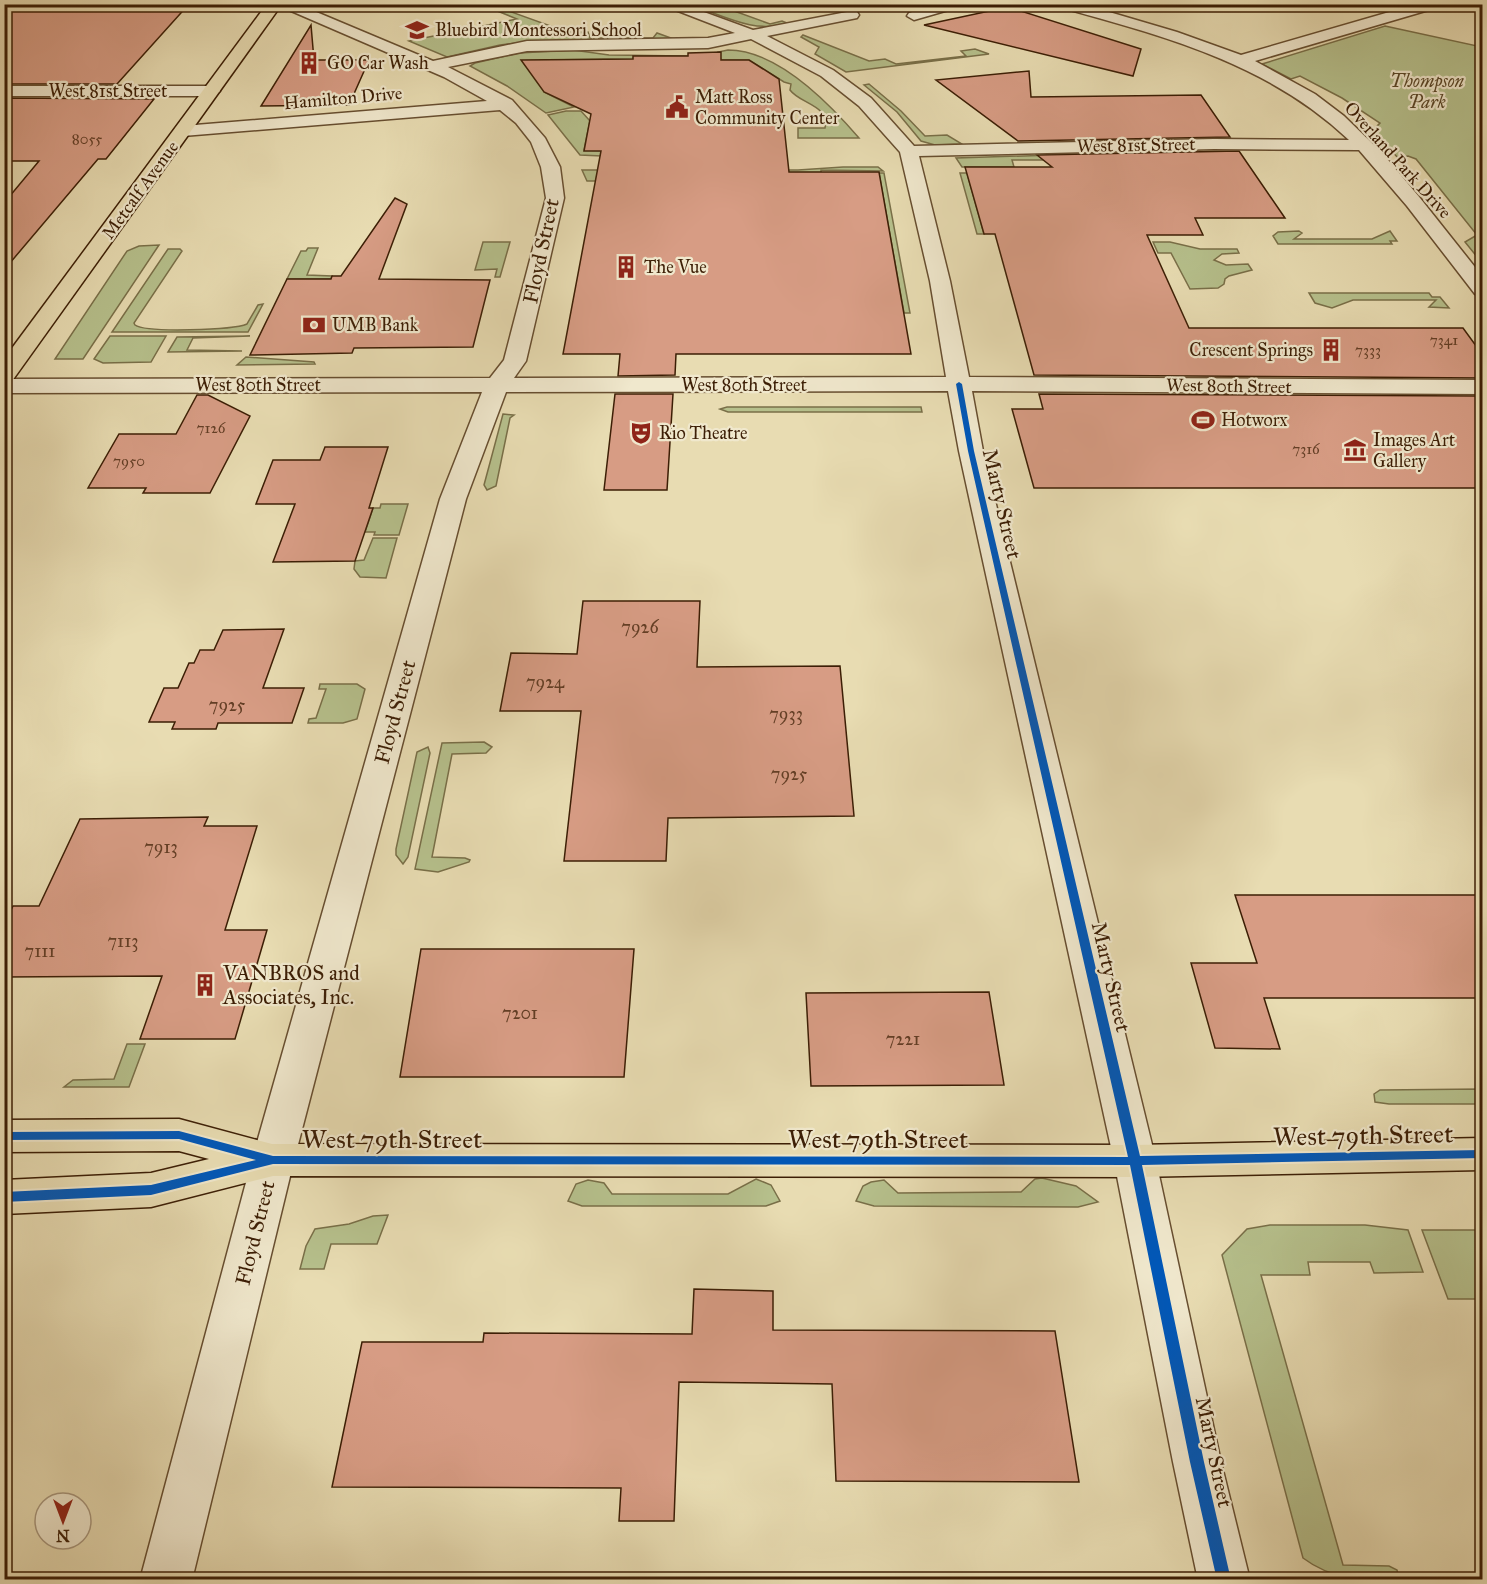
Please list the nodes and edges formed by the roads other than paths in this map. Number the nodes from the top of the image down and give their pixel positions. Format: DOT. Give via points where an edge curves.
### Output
graph roads {
  1 [pos="275,4"];
  2 [pos="282,4"];
  3 [pos="667,4"];
  4 [pos="954,4"];
  5 [pos="1064,4"];
  6 [pos="1434,4"];
  7 [pos="852,15"];
  8 [pos="914,16"];
  9 [pos="754,35"];
  10 [pos="1238,61"];
  11 [pos="432,66"];
  12 [pos="4,91"];
  13 [pos="212,91"];
  14 [pos="506,104"];
  15 [pos="183,131"];
  16 [pos="1363,145"];
  17 [pos="909,151"];
  18 [pos="1482,290"];
  19 [pos="4,376"];
  20 [pos="959,384"];
  21 [pos="496,385"];
  22 [pos="4,386"];
  23 [pos="1482,387"];
  24 [pos="4,1136"];
  25 [pos="1482,1154"];
  26 [pos="273,1160"];
  27 [pos="1134,1161"];
  28 [pos="4,1197"];
  29 [pos="166,1580"];
  30 [pos="1224,1580"];
  1 -- 13 [label="main road, Metcalf Avenue"];
  2 -- 11 [label="street, Floyd Street"];
  3 -- 9 [label="street, Marty Street"];
  4 -- 8 [label="street"];
  5 -- 10 [label="street, Overland Park Drive" via="1139,25"];
  6 -- 10 [label="street"];
  7 -- 9 [label="street"];
  9 -- 11 [label="street" via="708,43 527,46"];
  9 -- 17 [label="street, Marty Street" via="847,88 865,102"];
  10 -- 16 [label="street, Overland Park Drive" via="1290,86 1324,109"];
  11 -- 14 [label="street, Floyd Street"];
  12 -- 13 [label="street, West 81st Street"];
  13 -- 15 [label="main road, Metcalf Avenue"];
  14 -- 15 [label="street, Hamilton Drive"];
  14 -- 21 [label="street, Floyd Street" via="533,131 546,151 554,176 555,198 515,361"];
  15 -- 19 [label="main road, Metcalf Avenue"];
  16 -- 17 [label="street, West 81st Street" via="1203,144"];
  16 -- 18 [label="street, Overland Park Drive"];
  17 -- 20 [label="street, Marty Street" via="940,281"];
  20 -- 21 [label="street, West 80th Street"];
  20 -- 23 [label="street, West 80th Street"];
  20 -- 27 [label="street, Marty Street" via="971,451"];
  21 -- 22 [label="street, West 80th Street"];
  21 -- 26 [label="street, Floyd Street" via="453,500"];
  24 -- 26 [label="main road, West 79th Street" via="179,1136"];
  25 -- 27 [label="main road, West 79th Street"];
  26 -- 27 [label="main road, West 79th Street"];
  26 -- 28 [label="main road, West 79th Street" via="151,1190"];
  26 -- 29 [label="street, Floyd Street"];
  27 -- 30 [label="street, Marty Street"];
}
